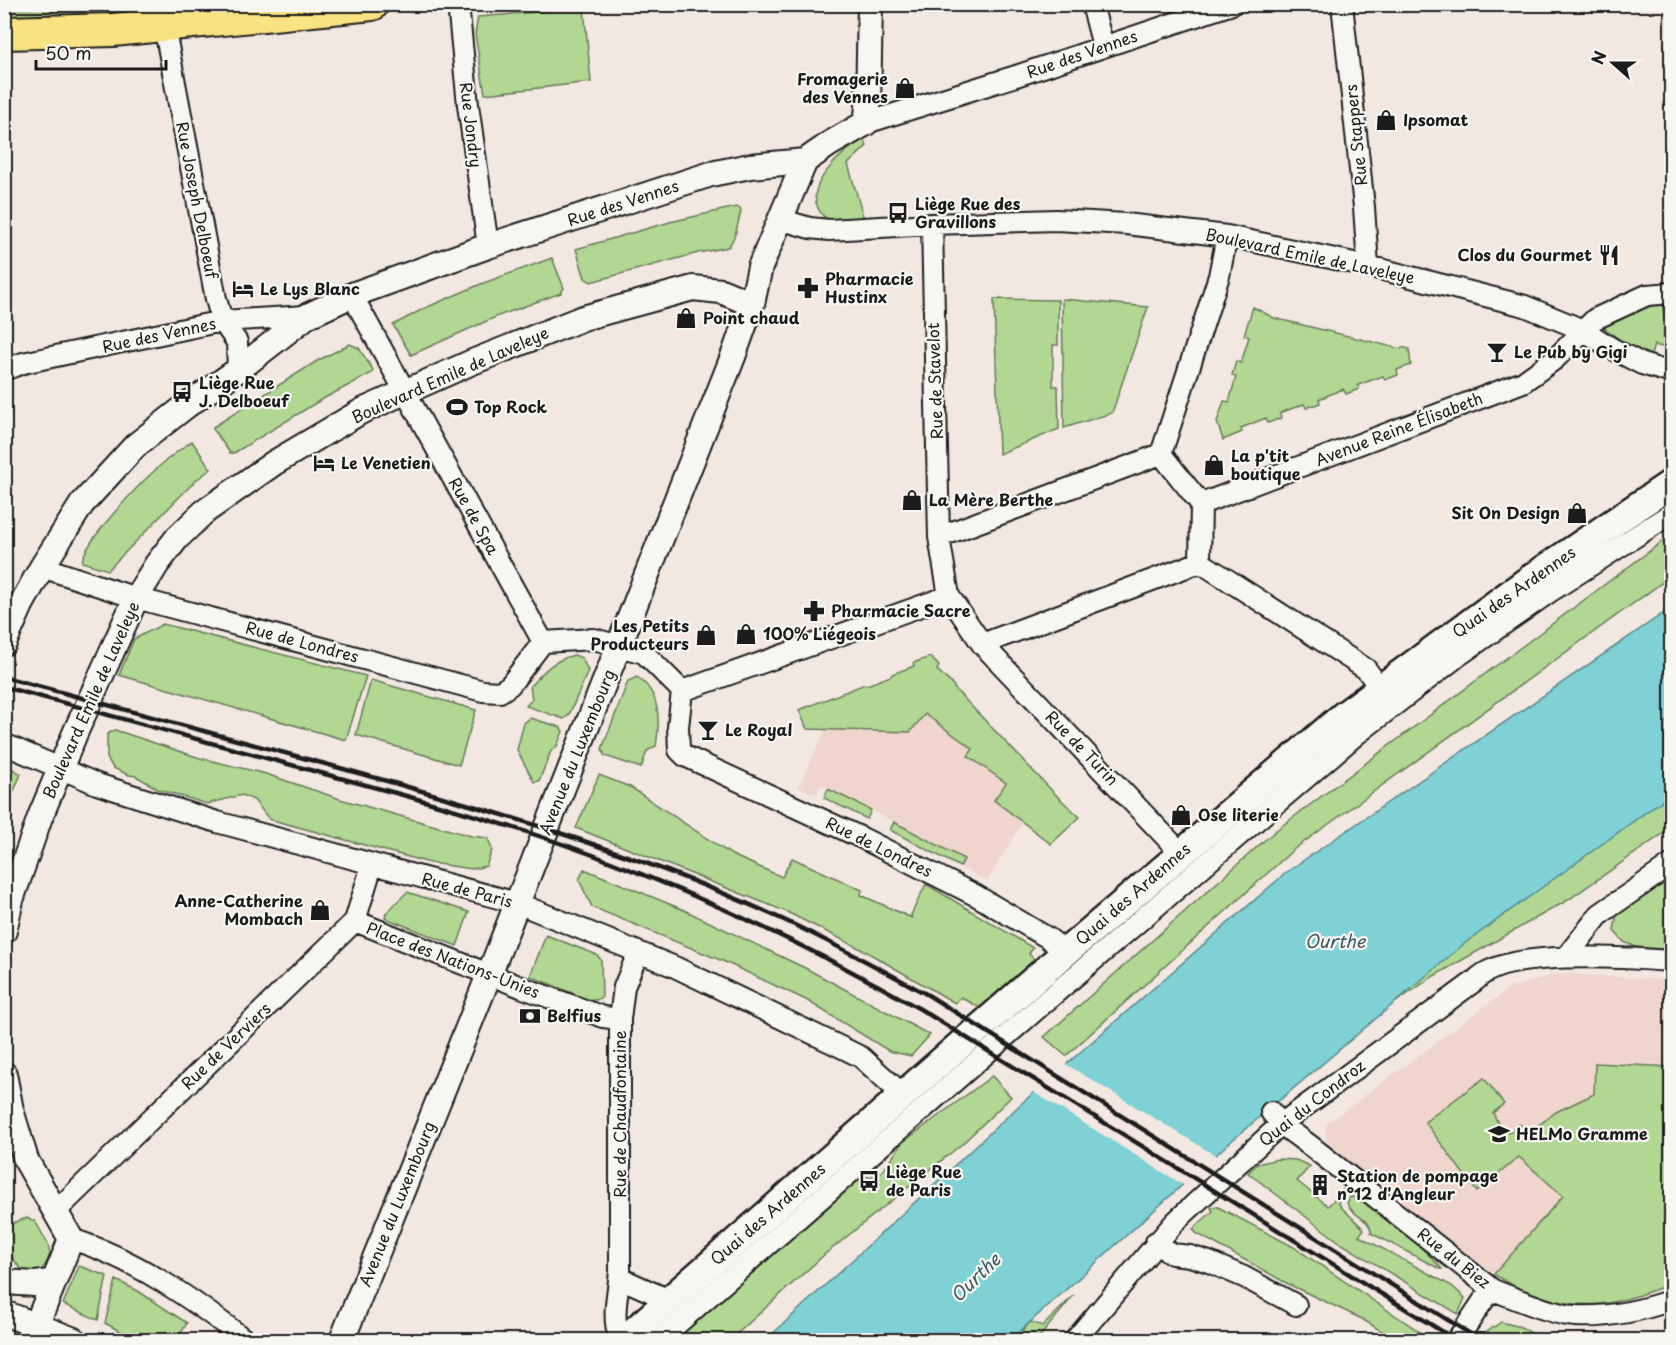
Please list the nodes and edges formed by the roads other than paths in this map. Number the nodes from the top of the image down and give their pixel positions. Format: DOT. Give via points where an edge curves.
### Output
graph roads {
  1 [pos="372,4"];
  2 [pos="458,4"];
  3 [pos="858,4"];
  4 [pos="1092,4"];
  5 [pos="1232,4"];
  6 [pos="1342,4"];
  7 [pos="873,12"];
  8 [pos="164,25"];
  9 [pos="4,33"];
  10 [pos="1103,46"];
  11 [pos="866,123"];
  12 [pos="805,161"];
  13 [pos="779,219"];
  14 [pos="932,224"];
  15 [pos="1227,236"];
  16 [pos="488,246"];
  17 [pos="1368,266"];
  18 [pos="1671,293"];
  19 [pos="352,296"];
  20 [pos="752,304"];
  21 [pos="307,316"];
  22 [pos="222,321"];
  23 [pos="1583,330"];
  24 [pos="4,370"];
  25 [pos="238,370"];
  26 [pos="1671,373"];
  27 [pos="406,391"];
  28 [pos="1161,454"];
  29 [pos="1671,483"];
  30 [pos="1201,504"];
  31 [pos="1671,513"];
  32 [pos="939,537"];
  33 [pos="1200,562"];
  34 [pos="42,567"];
  35 [pos="950,596"];
  36 [pos="136,598"];
  37 [pos="543,642"];
  38 [pos="4,643"];
  39 [pos="982,644"];
  40 [pos="619,645"];
  41 [pos="1380,688"];
  42 [pos="682,691"];
  43 [pos="4,744"];
  44 [pos="59,769"];
  45 [pos="1181,853"];
  46 [pos="372,864"];
  47 [pos="1671,864"];
  48 [pos="517,903"];
  49 [pos="354,921"];
  50 [pos="4,931"];
  51 [pos="1066,952"];
  52 [pos="638,953"];
  53 [pos="1567,956"];
  54 [pos="1671,961"];
  55 [pos="489,975"];
  56 [pos="620,1019"];
  57 [pos="4,1074"];
  58 [pos="903,1095"];
  59 [pos="1276,1118"];
  60 [pos="55,1212"];
  61 [pos="71,1239"];
  62 [pos="1156,1242"];
  63 [pos="620,1278"];
  64 [pos="4,1281"];
  65 [pos="54,1281"];
  66 [pos="1493,1290"];
  67 [pos="669,1300"];
  68 [pos="1671,1300"];
  69 [pos="1296,1305"];
  70 [pos="4,1313"];
  71 [pos="33,1332"];
  72 [pos="74,1341"];
  73 [pos="245,1341"];
  74 [pos="342,1341"];
  75 [pos="622,1341"];
  76 [pos="659,1341"];
  77 [pos="1075,1341"];
  78 [pos="1457,1341"];
  1 -- 8 [label="main road"];
  2 -- 16 [label="street, Rue Jondry"];
  3 -- 7 [label="street"];
  4 -- 10 [label="street"];
  5 -- 10 [label="street, Rue des Vennes"];
  6 -- 17 [label="street, Rue Stappers"];
  7 -- 11 [label="street"];
  8 -- 9 [label="main road"];
  8 -- 22 [label="street, Rue Joseph Delboeuf"];
  10 -- 11 [label="street, Rue des Vennes"];
  11 -- 12 [label="street, Rue des Vennes"];
  12 -- 13 [label="street, Avenue du Luxembourg"];
  12 -- 16 [label="street, Rue des Vennes" via="711,174"];
  13 -- 14 [label="street, Boulevard Emile de Laveleye" via="829,230"];
  13 -- 20 [label="street, Avenue du Luxembourg" via="760,267"];
  14 -- 15 [label="street, Boulevard Emile de Laveleye" via="1056,220"];
  14 -- 32 [label="street, Rue de Stavelot"];
  15 -- 17 [label="street, Boulevard Emile de Laveleye"];
  15 -- 28 [label="street" via="1219,276"];
  16 -- 19 [label="street, Rue des Vennes"];
  17 -- 23 [label="street, Boulevard Emile de Laveleye" via="1525,306"];
  18 -- 23 [label="street" via="1647,295 1595,319"];
  19 -- 21 [label="street, Rue des Vennes"];
  19 -- 27 [label="street, Rue de Spa"];
  20 -- 27 [label="street, Boulevard Emile de Laveleye" via="721,291 693,288 583,318"];
  20 -- 40 [label="street, Avenue du Luxembourg"];
  21 -- 22 [label="street, Rue des Vennes"];
  21 -- 25 [label="street"];
  22 -- 24 [label="street, Rue des Vennes"];
  22 -- 25 [label="street, Rue Joseph Delboeuf" via="237,342"];
  23 -- 26 [label="street, Boulevard Emile de Laveleye" via="1642,364"];
  23 -- 30 [label="street, Avenue Reine Élisabeth" via="1555,359 1522,382"];
  25 -- 34 [label="street" via="135,446 82,504"];
  27 -- 36 [label="street, Boulevard Emile de Laveleye" via="362,411 284,457 204,512 177,538"];
  27 -- 37 [label="street, Rue de Spa"];
  28 -- 30 [label="street"];
  28 -- 32 [label="street"];
  29 -- 41 [label="main road, Quai des Ardennes"];
  30 -- 33 [label="street"];
  31 -- 76 [label="street, Quai des Ardennes" via="1458,656 1357,734"];
  32 -- 35 [label="street"];
  33 -- 39 [label="street"];
  33 -- 41 [label="street" via="1366,669"];
  34 -- 36 [label="street, Rue de Londres"];
  34 -- 38 [label="street"];
  35 -- 39 [label="street"];
  35 -- 42 [label="street"];
  36 -- 37 [label="street, Rue de Londres" via="483,691 500,692 510,685"];
  36 -- 44 [label="street, Boulevard Emile de Laveleye"];
  37 -- 40 [label="street" via="594,639"];
  39 -- 45 [label="street, Rue de Turin"];
  40 -- 42 [label="street" via="644,653"];
  40 -- 48 [label="street, Avenue du Luxembourg"];
  41 -- 45 [label="main road, Quai des Ardennes"];
  42 -- 51 [label="street, Rue de Londres" via="678,727 679,750 684,756 977,896"];
  43 -- 44 [label="street, Rue de Paris"];
  44 -- 46 [label="street, Rue de Paris" via="217,822"];
  44 -- 50 [label="street, Boulevard Emile de Laveleye" via="23,862"];
  45 -- 51 [label="main road, Quai des Ardennes"];
  46 -- 48 [label="street, Rue de Paris"];
  46 -- 49 [label="street, Rue de Verviers"];
  47 -- 53 [label="street" via="1600,914"];
  48 -- 52 [label="street, Rue de Paris"];
  48 -- 55 [label="street, Avenue du Luxembourg"];
  49 -- 55 [label="street, Place des Nations-Unies"];
  49 -- 60 [label="street, Rue de Verviers"];
  51 -- 58 [label="main road, Quai des Ardennes"];
  52 -- 56 [label="street, Rue de Chaudfontaine" via="624,987"];
  52 -- 58 [label="street, Rue de Paris" via="861,1057"];
  53 -- 54 [label="street, Quai du Condroz"];
  53 -- 59 [label="street, Quai du Condroz" via="1483,972"];
  55 -- 56 [label="street, Place des Nations-Unies" via="603,1017"];
  55 -- 74 [label="street, Avenue du Luxembourg"];
  56 -- 63 [label="street, Rue de Chaudfontaine"];
  57 -- 60 [label="street" via="26,1160"];
  58 -- 67 [label="main road, Quai des Ardennes"];
  59 -- 62 [label="street, Quai du Condroz"];
  59 -- 66 [label="street, Rue du Biez"];
  60 -- 61 [label="street"];
  61 -- 65 [label="street"];
  61 -- 73 [label="street" via="176,1289"];
  62 -- 69 [label="street" via="1172,1254 1190,1256 1235,1273"];
  62 -- 77 [label="street, Quai du Condroz"];
  63 -- 67 [label="street"];
  63 -- 75 [label="street, Rue de Chaudfontaine" via="615,1310"];
  64 -- 65 [label="street"];
  65 -- 71 [label="street"];
  66 -- 68 [label="street, Rue du Biez" via="1576,1316 1609,1314"];
  66 -- 78 [label="street"];
  67 -- 75 [label="main road, Quai des Ardennes"];
  70 -- 71 [label="street"];
  71 -- 72 [label="street"];
}
